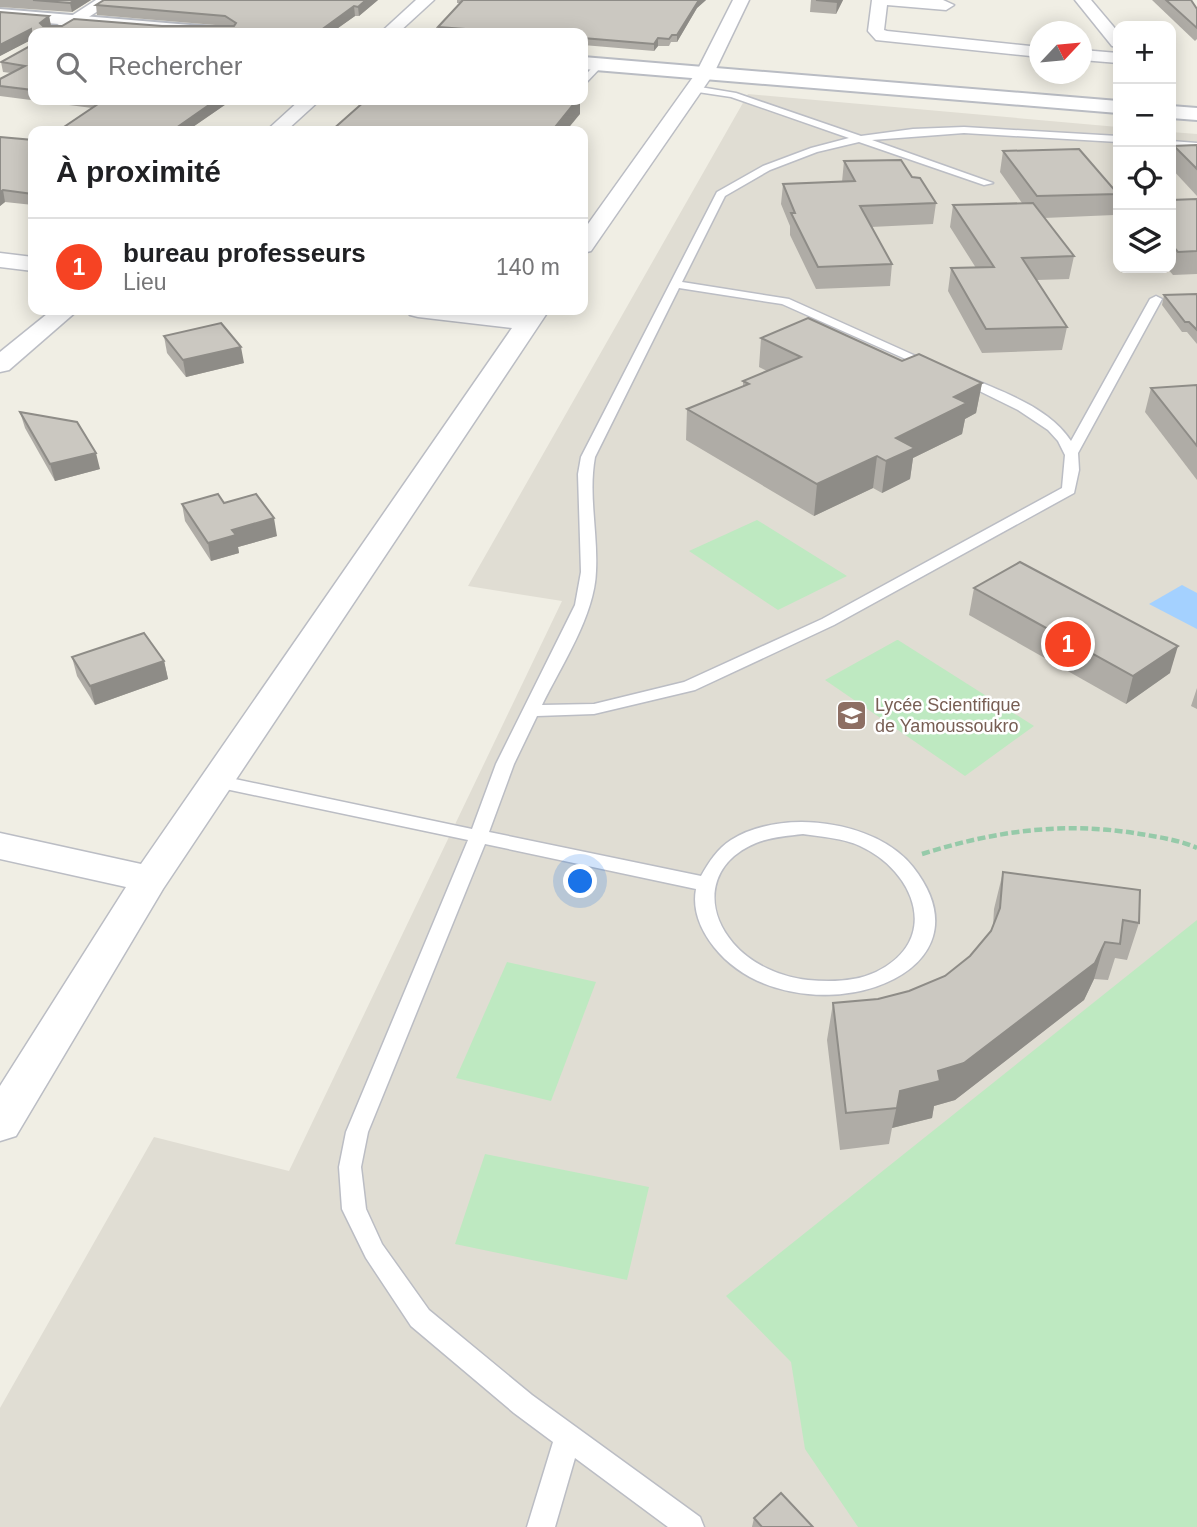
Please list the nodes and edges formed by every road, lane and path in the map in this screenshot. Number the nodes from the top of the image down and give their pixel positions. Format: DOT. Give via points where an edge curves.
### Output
graph roads {
  1 [pos="107,0"];
  2 [pos="426,0"];
  3 [pos="741,0"];
  4 [pos="880,0"];
  5 [pos="1083,0"];
  6 [pos="945,2"];
  7 [pos="0,14"];
  8 [pos="75,20"];
  9 [pos="61,28"];
  10 [pos="168,28"];
  11 [pos="394,28"];
  12 [pos="1113,37"];
  13 [pos="982,48"];
  14 [pos="1029,51"];
  15 [pos="1092,56"];
  16 [pos="1113,58"];
  17 [pos="591,64"];
  18 [pos="699,81"];
  19 [pos="305,105"];
  20 [pos="1113,107"];
  21 [pos="1176,112"];
  22 [pos="1197,114"];
  23 [pos="281,126"];
  24 [pos="860,138"];
  25 [pos="1113,139"];
  26 [pos="1176,144"];
  27 [pos="1197,146"];
  28 [pos="988,183"];
  29 [pos="588,239"];
  30 [pos="0,260"];
  31 [pos="28,263"];
  32 [pos="675,284"];
  33 [pos="1156,299"];
  34 [pos="60,315"];
  35 [pos="514,315"];
  36 [pos="533,316"];
  37 [pos="0,365"];
  38 [pos="1072,452"];
  39 [pos="530,711"];
  40 [pos="216,781"];
  41 [pos="479,835"];
  42 [pos="0,846"];
  43 [pos="1197,848"];
  44 [pos="898,862"];
  45 [pos="150,879"];
  46 [pos="706,884"];
  47 [pos="0,1124"];
  48 [pos="568,1437"];
  49 [pos="541,1527"];
  50 [pos="690,1527"];
  1 -- 8 [label="street"];
  2 -- 11 [label="street"];
  3 -- 18 [label="street"];
  4 -- 6 [label="street"];
  4 -- 13 [label="street" via="876,31 882,36"];
  5 -- 12 [label="street"];
  6 -- 13 [label="street"];
  7 -- 8 [label="street"];
  8 -- 9 [label="street"];
  8 -- 10 [label="street"];
  13 -- 14 [label="street"];
  15 -- 16 [label="street"];
  17 -- 18 [label="street"];
  18 -- 20 [label="street"];
  18 -- 24 [label="lane"];
  18 -- 29 [label="street"];
  19 -- 23 [label="street"];
  21 -- 22 [label="street"];
  24 -- 25 [label="lane" via="965,129"];
  24 -- 28 [label="lane"];
  24 -- 32 [label="lane" via="771,165 721,194"];
  26 -- 27 [label="lane"];
  30 -- 31 [label="street"];
  32 -- 38 [label="lane" via="785,301 1006,399 1054,428"];
  32 -- 39 [label="lane" via="588,457 589,572 583,605"];
  33 -- 38 [label="lane"];
  34 -- 37 [label="street"];
  35 -- 36 [label="street"];
  36 -- 40 [label="street"];
  38 -- 39 [label="lane" via="1069,489 828,622 690,686 594,709"];
  39 -- 41 [label="lane"];
  40 -- 41 [label="lane"];
  40 -- 45 [label="street"];
  41 -- 46 [label="lane"];
  41 -- 48 [label="lane" via="357,1132 351,1167 354,1209 374,1251 420,1318"];
  42 -- 45 [label="street"];
  43 -- 44 [label="path" via="1123,830 1068,825 983,836"];
  44 -- 46 [label="lane" via="871,844 838,832 803,828 770,832 740,843 718,861"];
  44 -- 46 [label="lane" via="916,883 926,907 925,932 914,954 882,977 828,989 792,986 758,974 731,955 713,933 704,908"];
  45 -- 47 [label="street"];
  48 -- 49 [label="lane"];
  48 -- 50 [label="lane"];
}
